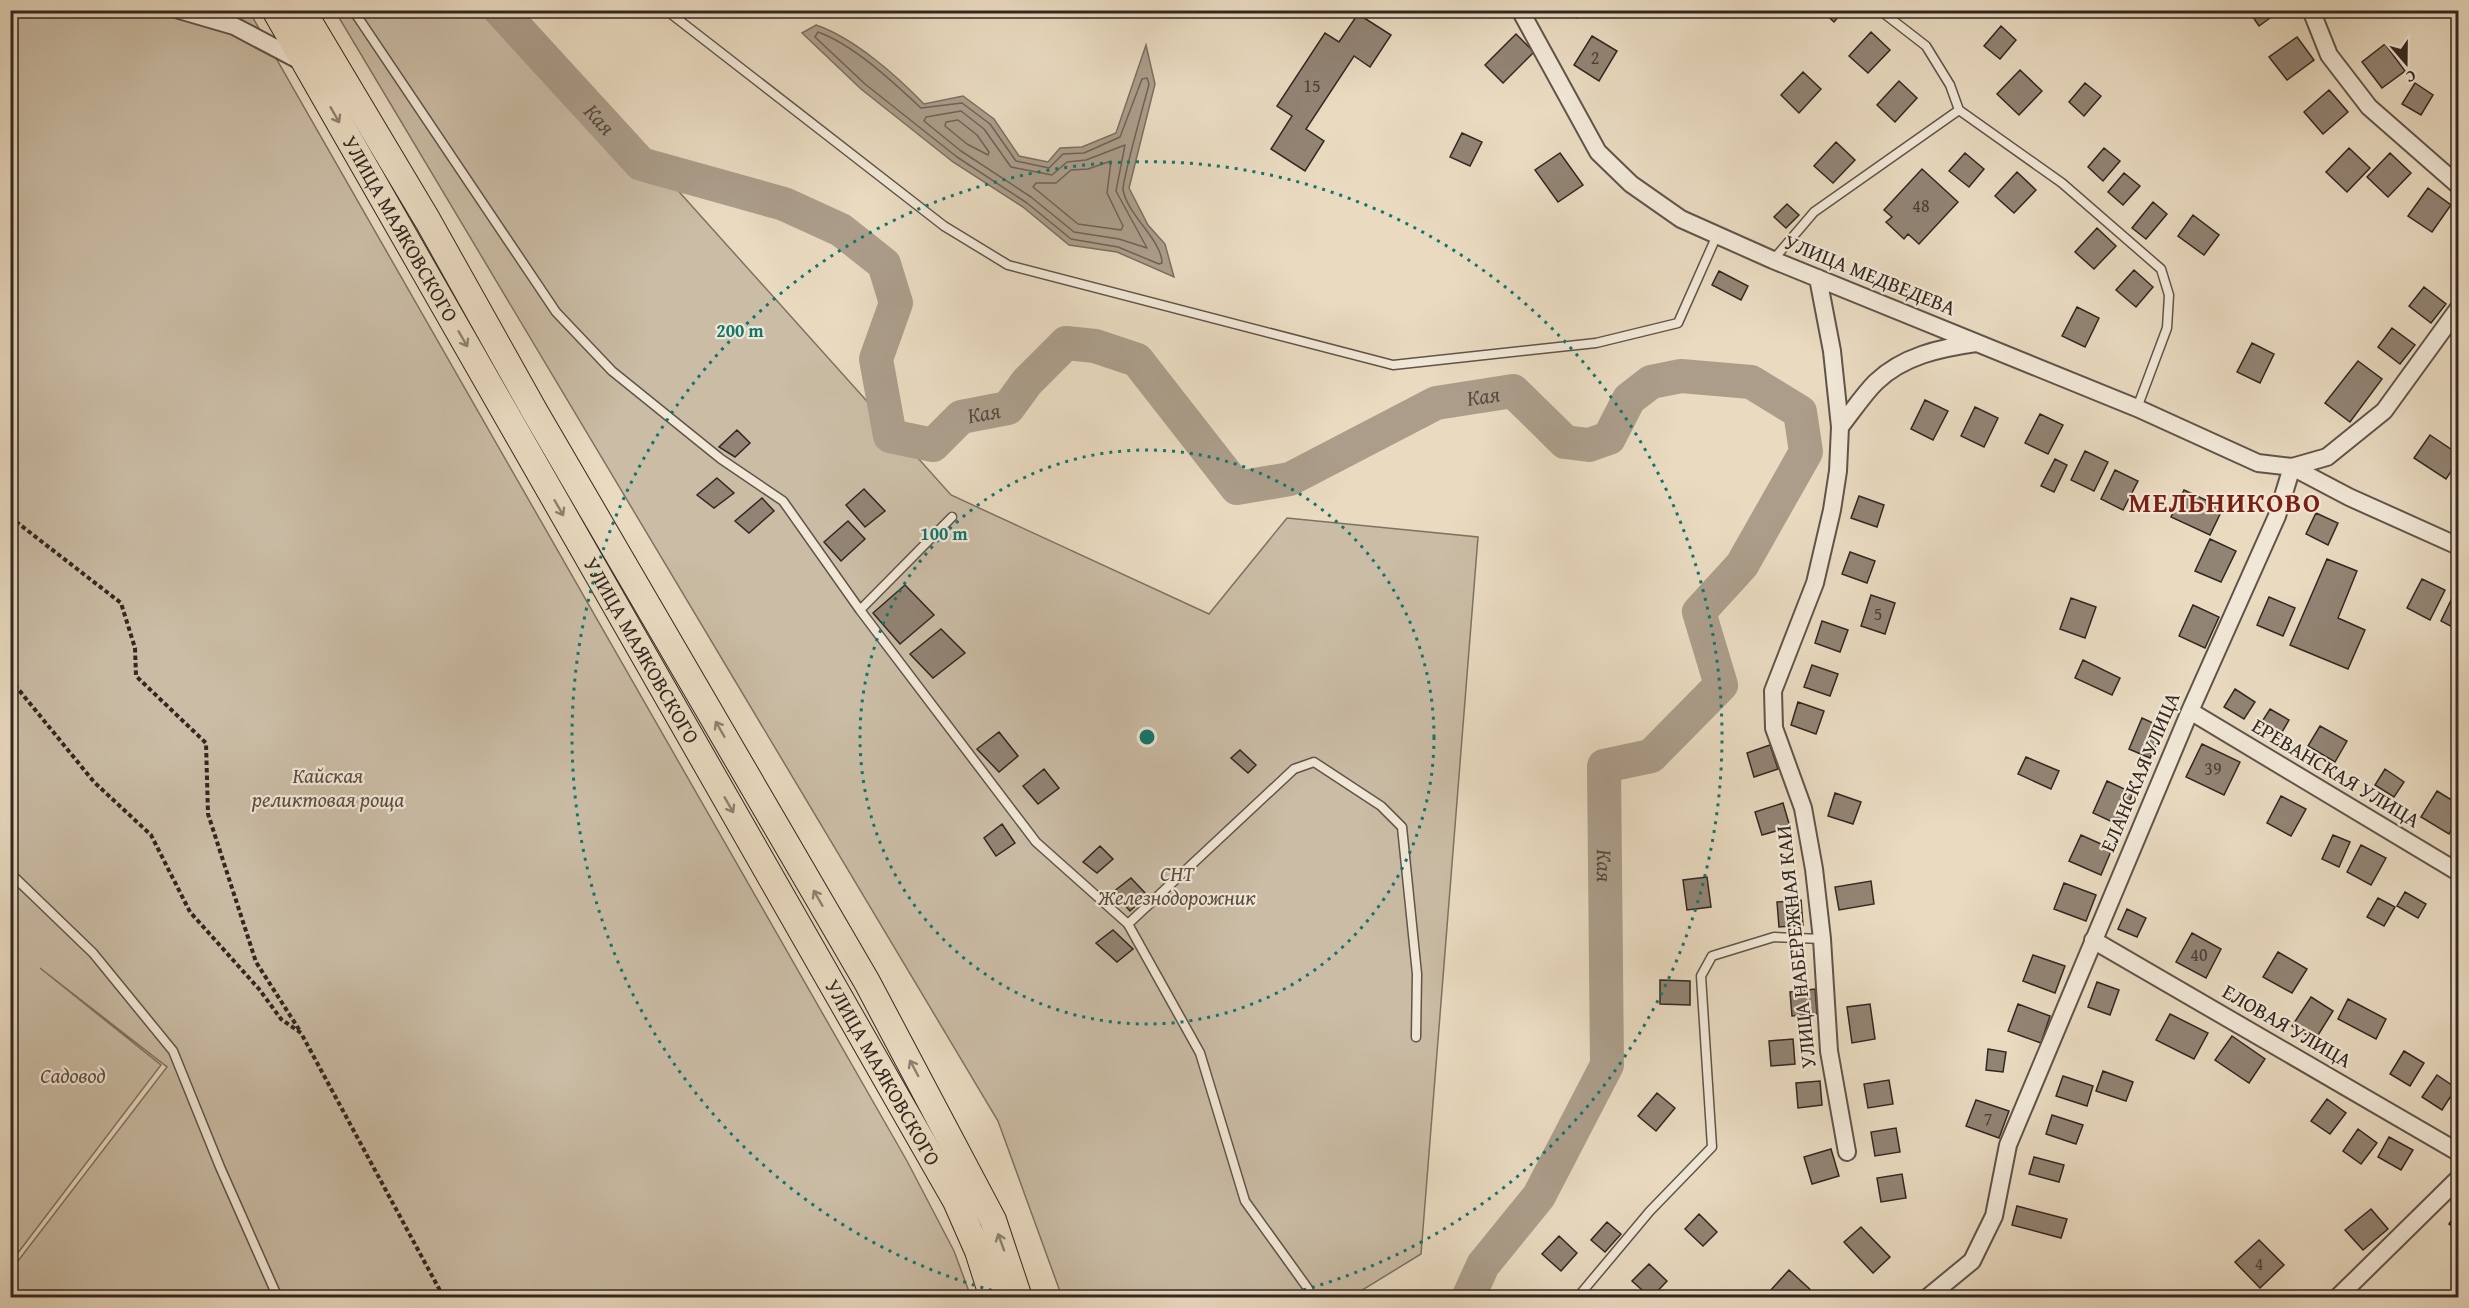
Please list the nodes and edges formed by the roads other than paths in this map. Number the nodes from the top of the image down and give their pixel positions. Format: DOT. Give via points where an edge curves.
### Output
graph roads {
  1 [pos="178,10"];
  2 [pos="275,10"];
  3 [pos="353,10"];
  4 [pos="666,10"];
  5 [pos="1520,10"];
  6 [pos="1884,10"];
  7 [pos="2311,10"];
  8 [pos="307,14"];
  9 [pos="306,64"];
  10 [pos="1959,110"];
  11 [pos="2458,185"];
  12 [pos="1717,235"];
  13 [pos="1773,260"];
  14 [pos="1818,278"];
  15 [pos="2458,309"];
  16 [pos="1976,343"];
  17 [pos="2137,408"];
  18 [pos="1840,427"];
  19 [pos="2292,467"];
  20 [pos="952,517"];
  21 [pos="2458,546"];
  22 [pos="860,610"];
  23 [pos="2190,711"];
  24 [pos="2458,872"];
  25 [pos="10,873"];
  26 [pos="1128,924"];
  27 [pos="1822,939"];
  28 [pos="2093,940"];
  29 [pos="1416,1037"];
  30 [pos="1847,1152"];
  31 [pos="2458,1152"];
  32 [pos="2458,1179"];
  33 [pos="1309,1290"];
  34 [pos="278,1298"];
  35 [pos="993,1298"];
  36 [pos="1019,1298"];
  37 [pos="1577,1298"];
  38 [pos="1927,1298"];
  39 [pos="2337,1298"];
  1 -- 9 [label="street" via="234,26"];
  2 -- 9 [label="main road, УЛИЦА МАЯКОВСКОГО"];
  3 -- 22 [label="lane" via="556,312 612,371 721,459 783,501"];
  4 -- 12 [label="lane" via="944,226 1008,265 1393,365 1596,343 1678,324"];
  5 -- 12 [label="street, УЛИЦА МЕДВЕДЕВА" via="1598,152 1631,184 1681,219"];
  6 -- 10 [label="lane" via="1926,46 1950,85"];
  7 -- 11 [label="street" via="2330,55 2369,107"];
  36 -- 8 [label="main road, УЛИЦА МАЯКОВСКОГО, one-way" via="993,1220 867,982"];
  9 -- 35 [label="main road, УЛИЦА МАЯКОВСКОГО, one-way" via="956,1201"];
  10 -- 13 [label="lane" via="1815,212"];
  10 -- 17 [label="lane" via="2062,183 2161,269 2169,295 2167,328"];
  12 -- 13 [label="street, УЛИЦА МЕДВЕДЕВА"];
  13 -- 14 [label="street, УЛИЦА МЕДВЕДЕВА"];
  14 -- 16 [label="street, УЛИЦА МЕДВЕДЕВА"];
  14 -- 18 [label="street, УЛИЦА НАБЕРЕЖНАЯ КАИ" via="1832,351"];
  15 -- 19 [label="street" via="2384,411 2327,457"];
  16 -- 17 [label="street, УЛИЦА МЕДВЕДЕВА"];
  16 -- 18 [label="street" via="1908,360 1877,381"];
  17 -- 19 [label="street, УЛИЦА МЕДВЕДЕВА" via="2258,463"];
  18 -- 27 [label="street, УЛИЦА НАБЕРЕЖНАЯ КАИ" via="1832,510 1815,583 1773,691 1774,728 1803,808"];
  19 -- 21 [label="street"];
  19 -- 23 [label="street, ЕЛАНСКАЯ УЛИЦА" via="2277,516"];
  20 -- 22 [label="lane"];
  22 -- 26 [label="lane" via="1036,842"];
  23 -- 24 [label="street, ЕРЕВАНСКАЯ УЛИЦА"];
  23 -- 28 [label="street, ЕЛАНСКАЯ УЛИЦА"];
  25 -- 34 [label="lane" via="93,953 173,1051 219,1167"];
  26 -- 29 [label="lane" via="1294,769 1314,762 1381,806 1402,827 1417,974"];
  26 -- 33 [label="lane" via="1200,1053 1245,1201"];
  27 -- 30 [label="street, УЛИЦА НАБЕРЕЖНАЯ КАИ" via="1829,1051"];
  27 -- 37 [label="lane" via="1774,937 1712,956 1701,976 1712,1147"];
  28 -- 31 [label="street, ЕЛОВАЯ УЛИЦА"];
  28 -- 38 [label="street, ЕЛАНСКАЯ УЛИЦА" via="2008,1145 1994,1216 1972,1261"];
  32 -- 39 [label="street"];
}
